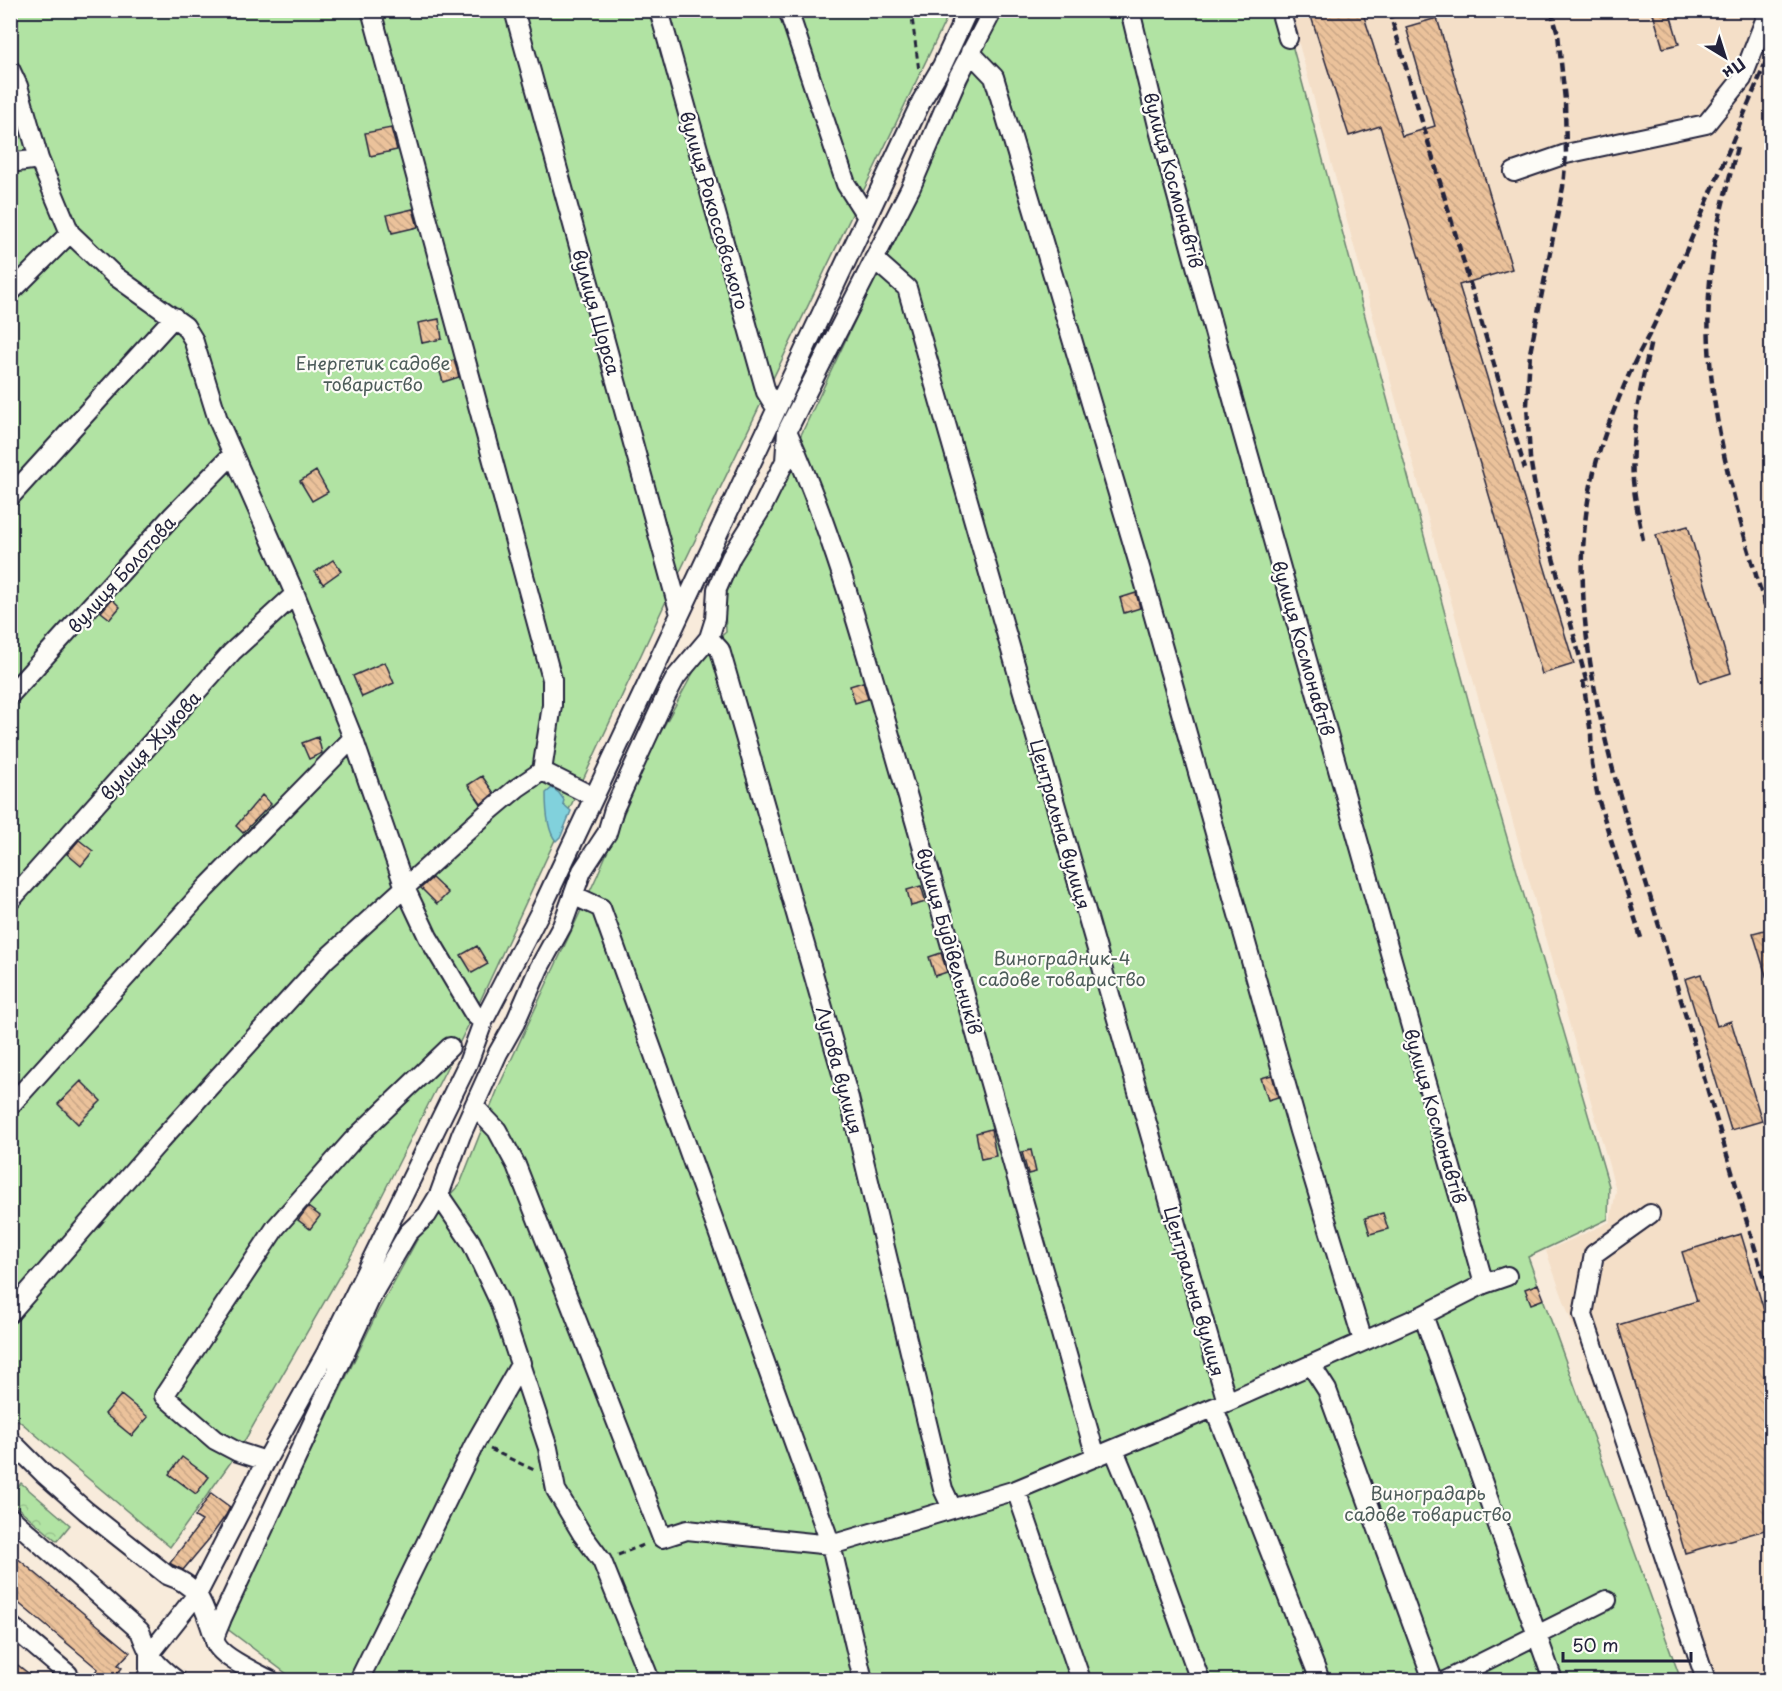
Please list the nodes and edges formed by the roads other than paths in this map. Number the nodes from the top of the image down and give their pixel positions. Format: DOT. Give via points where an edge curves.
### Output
graph roads {
  1 [pos="371,10"];
  2 [pos="514,10"];
  3 [pos="659,10"];
  4 [pos="788,10"];
  5 [pos="969,10"];
  6 [pos="993,10"];
  7 [pos="1130,10"];
  8 [pos="1280,10"];
  9 [pos="1769,10"];
  10 [pos="1288,38"];
  11 [pos="970,52"];
  12 [pos="10,69"];
  13 [pos="39,159"];
  14 [pos="10,163"];
  15 [pos="1514,172"];
  16 [pos="867,217"];
  17 [pos="70,233"];
  18 [pos="874,259"];
  19 [pos="10,293"];
  20 [pos="174,317"];
  21 [pos="776,408"];
  22 [pos="787,431"];
  23 [pos="233,454"];
  24 [pos="10,497"];
  25 [pos="295,594"];
  26 [pos="680,614"];
  27 [pos="709,638"];
  28 [pos="10,695"];
  29 [pos="352,738"];
  30 [pos="542,771"];
  31 [pos="594,797"];
  32 [pos="405,888"];
  33 [pos="573,895"];
  34 [pos="10,901"];
  35 [pos="483,1022"];
  36 [pos="450,1047"];
  37 [pos="10,1106"];
  38 [pos="474,1106"];
  39 [pos="439,1195"];
  40 [pos="1650,1214"];
  41 [pos="1508,1276"];
  42 [pos="1484,1284"];
  43 [pos="10,1313"];
  44 [pos="1424,1315"];
  45 [pos="1363,1341"];
  46 [pos="521,1363"];
  47 [pos="1311,1365"];
  48 [pos="1221,1405"];
  49 [pos="10,1440"];
  50 [pos="1114,1450"];
  51 [pos="1096,1457"];
  52 [pos="266,1461"];
  53 [pos="1016,1490"];
  54 [pos="952,1508"];
  55 [pos="10,1517"];
  56 [pos="831,1545"];
  57 [pos="198,1593"];
  58 [pos="1607,1600"];
  59 [pos="10,1625"];
  60 [pos="1537,1635"];
  61 [pos="215,1639"];
  62 [pos="149,1655"];
  63 [pos="63,1680"];
  64 [pos="146,1680"];
  65 [pos="153,1680"];
  66 [pos="176,1680"];
  67 [pos="270,1680"];
  68 [pos="359,1680"];
  69 [pos="650,1680"];
  70 [pos="863,1680"];
  71 [pos="1081,1680"];
  72 [pos="1200,1680"];
  73 [pos="1320,1680"];
  74 [pos="1433,1680"];
  75 [pos="1447,1680"];
  76 [pos="1553,1680"];
  77 [pos="1706,1680"];
  1 -- 30 [label="street" via="552,679"];
  2 -- 26 [label="street, вулиця Щорса"];
  3 -- 21 [label="street, вулиця Рокоссовського" via="766,392"];
  4 -- 16 [label="street" via="846,184"];
  5 -- 16 [label="street" via="921,100"];
  6 -- 11 [label="street"];
  7 -- 42 [label="street, вулиця Космонавтів" via="1216,338"];
  8 -- 10 [label="street"];
  9 -- 15 [label="street" via="1742,79 1706,124 1566,154"];
  11 -- 18 [label="street" via="911,187"];
  11 -- 45 [label="street" via="994,77"];
  12 -- 13 [label="street"];
  13 -- 14 [label="street"];
  13 -- 17 [label="street"];
  16 -- 21 [label="street"];
  17 -- 19 [label="street"];
  17 -- 20 [label="street" via="114,276"];
  18 -- 22 [label="street"];
  18 -- 48 [label="street, Центральна вулиця" via="907,288"];
  20 -- 23 [label="street" via="193,339"];
  20 -- 24 [label="street"];
  21 -- 26 [label="street"];
  22 -- 27 [label="street" via="785,461 717,589 716,619"];
  22 -- 51 [label="street, вулиця Будівельників" via="838,560"];
  23 -- 25 [label="street"];
  23 -- 28 [label="street, вулиця Болотова"];
  25 -- 29 [label="street"];
  25 -- 34 [label="street, вулиця Жукова" via="232,652"];
  26 -- 31 [label="street"];
  27 -- 33 [label="street" via="676,677 614,809 608,833 582,871"];
  27 -- 54 [label="street, Лугова вулиця" via="720,650 849,1098 943,1489"];
  29 -- 32 [label="street"];
  29 -- 37 [label="street" via="206,888"];
  30 -- 31 [label="street"];
  30 -- 32 [label="street" via="517,788"];
  31 -- 35 [label="street"];
  32 -- 35 [label="street" via="428,937 474,1014"];
  32 -- 43 [label="street" via="327,959"];
  33 -- 38 [label="street" via="562,926"];
  33 -- 56 [label="street" via="602,908"];
  35 -- 52 [label="street" via="468,1063 381,1244"];
  36 -- 52 [label="street" via="352,1141 276,1227 164,1396 214,1440"];
  38 -- 39 [label="street"];
  38 -- 56 [label="street" via="497,1130 516,1165 662,1538 687,1530"];
  39 -- 46 [label="street" via="486,1271"];
  39 -- 61 [label="street" via="427,1215 408,1233 373,1293"];
  40 -- 77 [label="street" via="1594,1254 1583,1315"];
  41 -- 42 [label="street"];
  42 -- 44 [label="street"];
  44 -- 45 [label="street"];
  44 -- 60 [label="street"];
  45 -- 47 [label="street"];
  46 -- 68 [label="street" via="474,1445"];
  46 -- 69 [label="street" via="548,1448 556,1490 602,1561"];
  47 -- 48 [label="street"];
  47 -- 74 [label="street" via="1327,1390"];
  48 -- 50 [label="street"];
  48 -- 73 [label="street, Центральна вулиця"];
  49 -- 57 [label="street" via="86,1511 167,1575 183,1580"];
  50 -- 51 [label="street"];
  50 -- 72 [label="street"];
  51 -- 53 [label="street"];
  52 -- 57 [label="street"];
  53 -- 54 [label="street"];
  53 -- 71 [label="street"];
  54 -- 56 [label="street"];
  55 -- 62 [label="street" via="140,1631"];
  56 -- 70 [label="street"];
  57 -- 61 [label="street"];
  57 -- 62 [label="street"];
  58 -- 60 [label="street"];
  59 -- 63 [label="street" via="69,1674"];
  60 -- 75 [label="street"];
  60 -- 76 [label="street"];
  61 -- 67 [label="street" via="226,1655"];
  62 -- 64 [label="street"];
  62 -- 66 [label="street"];
  65 -- 66 [label="street"];
}
